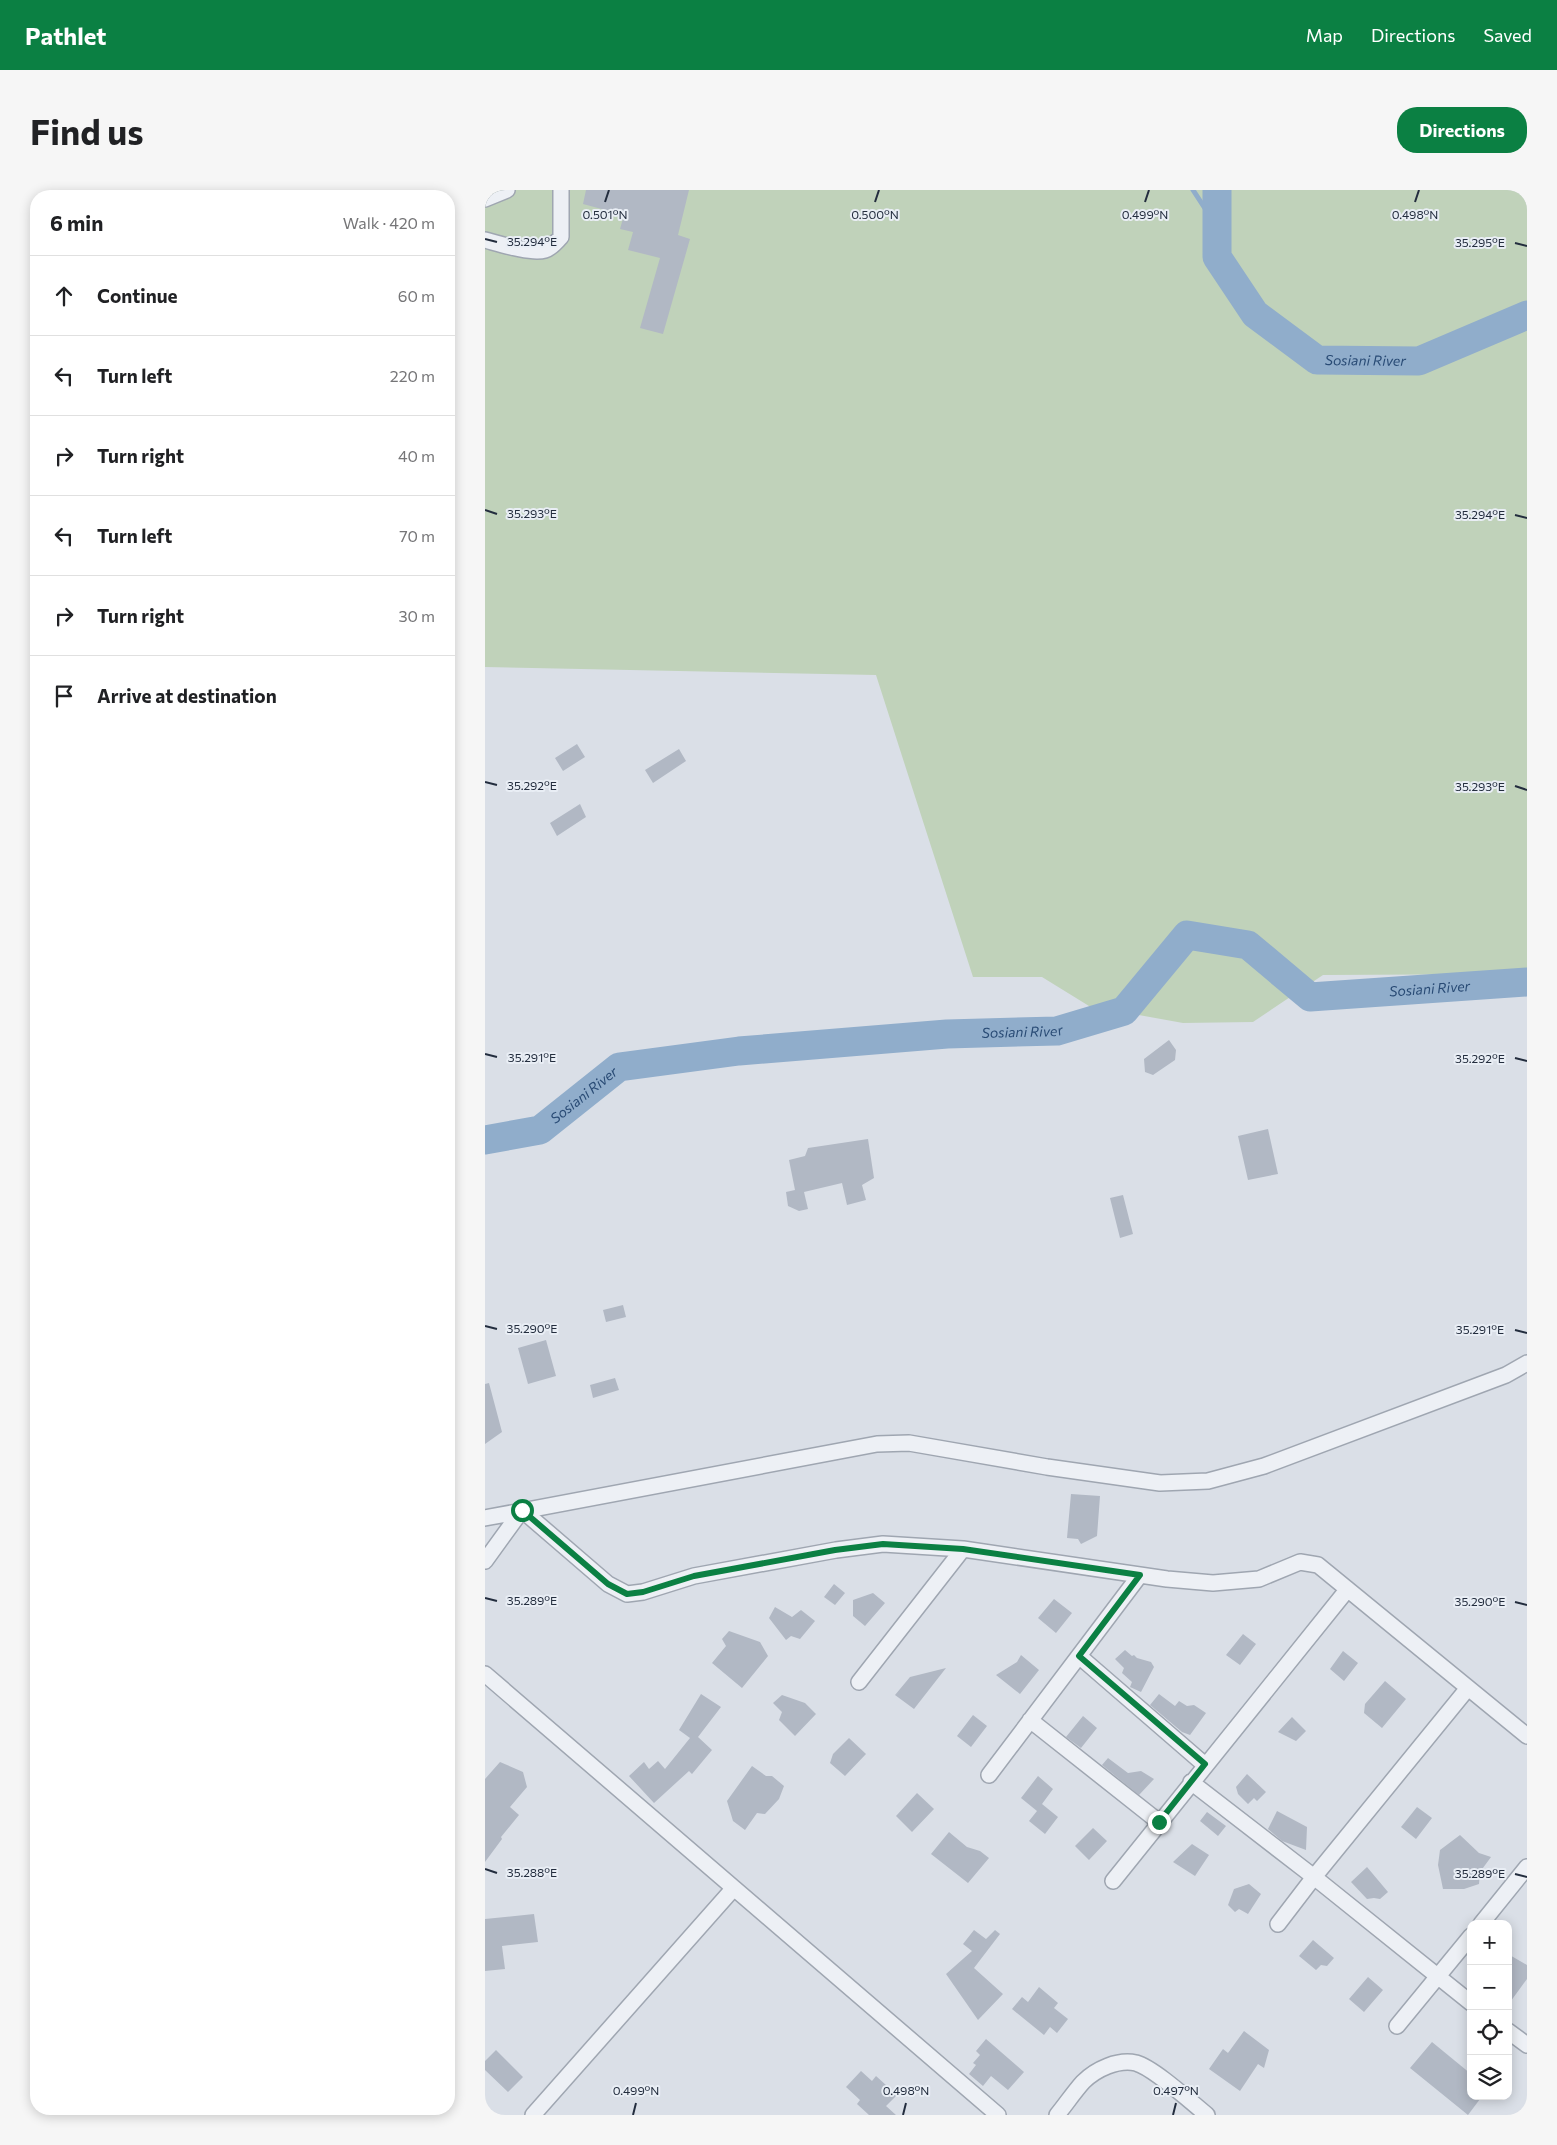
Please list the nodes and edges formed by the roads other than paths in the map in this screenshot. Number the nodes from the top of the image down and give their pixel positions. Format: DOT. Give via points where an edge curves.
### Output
graph roads {
  1 [pos="507,190"];
  2 [pos="561,190"];
  3 [pos="485,199"];
  4 [pos="485,240"];
  5 [pos="1527,1363"];
  6 [pos="522,1510"];
  7 [pos="485,1518"];
  8 [pos="963,1549"];
  9 [pos="485,1561"];
  10 [pos="1140,1575"];
  11 [pos="1347,1590"];
  12 [pos="1079,1656"];
  13 [pos="485,1674"];
  14 [pos="859,1682"];
  15 [pos="1468,1688"];
  16 [pos="1031,1720"];
  17 [pos="1527,1736"];
  18 [pos="1205,1764"];
  19 [pos="989,1775"];
  20 [pos="1191,1782"];
  21 [pos="1159,1822"];
  22 [pos="1527,1868"];
  23 [pos="1314,1877"];
  24 [pos="1113,1881"];
  25 [pos="733,1888"];
  26 [pos="1484,1920"];
  27 [pos="1278,1924"];
  28 [pos="1467,1941"];
  29 [pos="1437,1977"];
  30 [pos="1467,2000"];
  31 [pos="1397,2026"];
  32 [pos="1512,2034"];
  33 [pos="1527,2045"];
  34 [pos="533,2115"];
  35 [pos="998,2115"];
  36 [pos="1057,2115"];
  37 [pos="1207,2115"];
  1 -- 3 [label="street"];
  2 -- 4 [label="street" via="561,237 553,246 544,250 528,250"];
  5 -- 6 [label="street" via="1506,1376 1264,1466 1208,1481 1160,1483 909,1443 877,1444"];
  6 -- 7 [label="street"];
  6 -- 8 [label="street" via="608,1584 627,1594 694,1576 835,1550 883,1544"];
  6 -- 9 [label="street"];
  8 -- 10 [label="street"];
  8 -- 14 [label="street"];
  10 -- 11 [label="street" via="1213,1583 1259,1579 1300,1562 1318,1565"];
  10 -- 12 [label="street"];
  11 -- 15 [label="street"];
  11 -- 18 [label="street"];
  12 -- 16 [label="street"];
  12 -- 18 [label="street"];
  13 -- 25 [label="street"];
  15 -- 17 [label="street"];
  15 -- 23 [label="street"];
  16 -- 19 [label="street"];
  16 -- 21 [label="street"];
  18 -- 20 [label="street"];
  20 -- 21 [label="street"];
  20 -- 23 [label="street"];
  21 -- 24 [label="street"];
  22 -- 26 [label="street"];
  23 -- 27 [label="street"];
  23 -- 29 [label="street"];
  25 -- 34 [label="street"];
  25 -- 35 [label="street"];
  28 -- 29 [label="street"];
  29 -- 30 [label="street"];
  29 -- 31 [label="street"];
  32 -- 33 [label="street"];
  36 -- 37 [label="street" via="1083,2082 1098,2070 1125,2062 1138,2064 1152,2072"];
}
